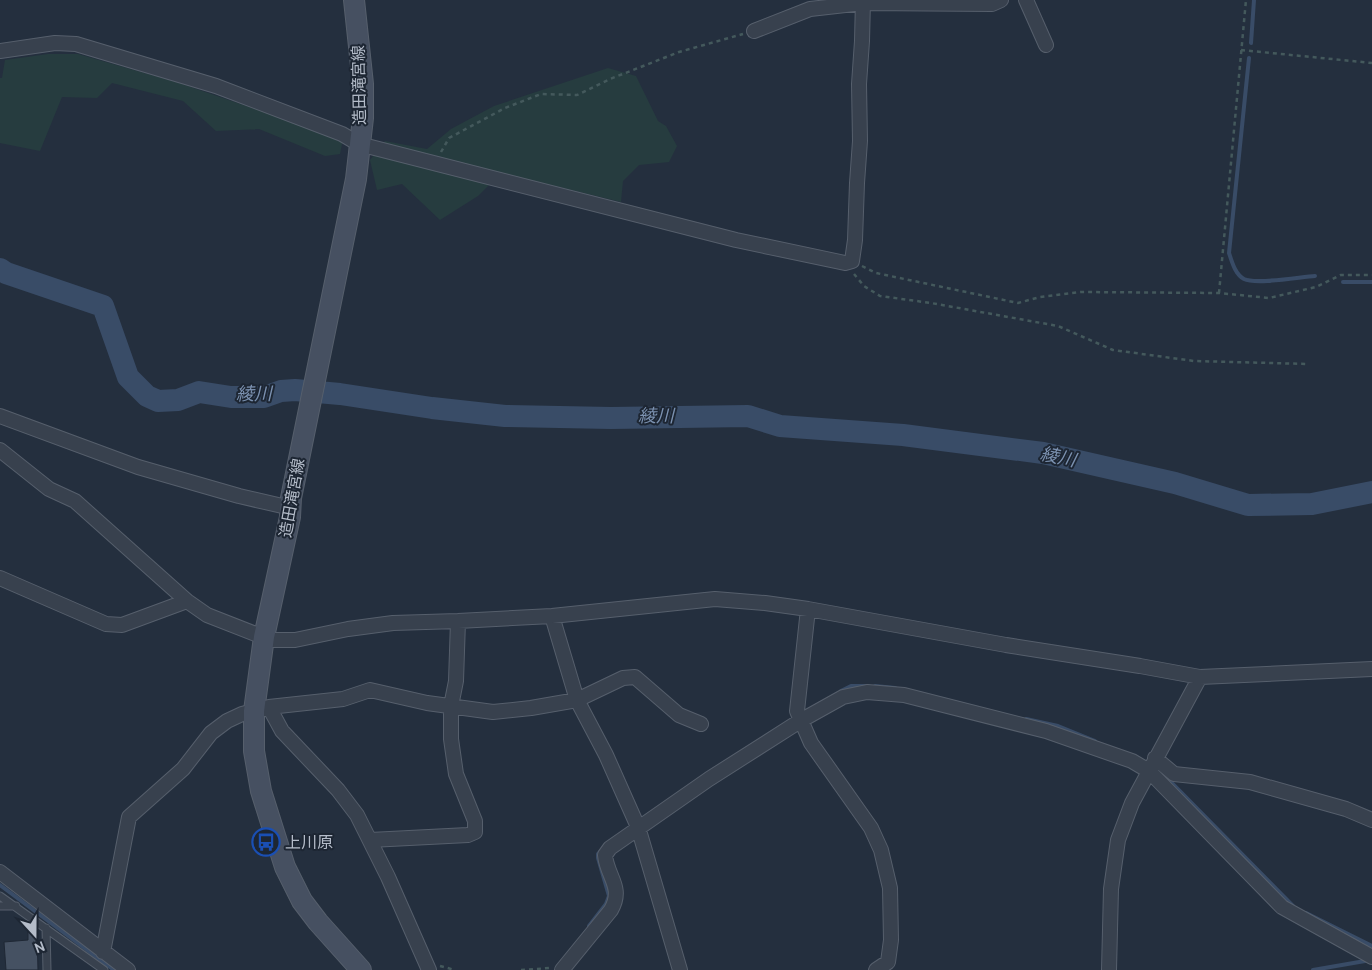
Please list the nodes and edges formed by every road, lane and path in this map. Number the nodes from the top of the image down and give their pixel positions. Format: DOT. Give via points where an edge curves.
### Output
graph roads {
  1 [pos="354,0"];
  2 [pos="1001,0"];
  3 [pos="1026,0"];
  4 [pos="1246,0"];
  5 [pos="863,1"];
  6 [pos="754,31"];
  7 [pos="1046,45"];
  8 [pos="1241,50"];
  9 [pos="0,51"];
  10 [pos="1372,63"];
  11 [pos="359,144"];
  12 [pos="434,163"];
  13 [pos="848,262"];
  14 [pos="1372,275"];
  15 [pos="1219,293"];
  16 [pos="1309,364"];
  17 [pos="0,416"];
  18 [pos="0,450"];
  19 [pos="291,508"];
  20 [pos="0,578"];
  21 [pos="187,601"];
  22 [pos="808,609"];
  23 [pos="552,616"];
  24 [pos="458,621"];
  25 [pos="264,637"];
  26 [pos="1372,669"];
  27 [pos="1200,678"];
  28 [pos="577,700"];
  29 [pos="451,706"];
  30 [pos="261,709"];
  31 [pos="800,721"];
  32 [pos="701,724"];
  33 [pos="1152,765"];
  34 [pos="1372,820"];
  35 [pos="638,827"];
  36 [pos="370,840"];
  37 [pos="0,872"];
  38 [pos="0,896"];
  39 [pos="0,906"];
  40 [pos="16,906"];
  41 [pos="46,928"];
  42 [pos="103,952"];
  43 [pos="1372,957"];
  44 [pos="556,969"];
  45 [pos="48,970"];
  46 [pos="104,970"];
  47 [pos="128,970"];
  48 [pos="361,970"];
  49 [pos="429,970"];
  50 [pos="521,970"];
  51 [pos="680,970"];
  52 [pos="876,970"];
  53 [pos="1109,970"];
  1 -- 11 [label="main road, 造田滝宮線" via="362,84 363,118"];
  2 -- 5 [label="street" via="992,4"];
  3 -- 7 [label="street"];
  4 -- 8 [label="path"];
  5 -- 6 [label="street" via="810,9"];
  5 -- 13 [label="street" via="855,240"];
  6 -- 12 [label="path" via="679,52 577,95 541,94 505,108 449,138"];
  8 -- 10 [label="path"];
  8 -- 15 [label="path"];
  9 -- 11 [label="street" via="55,43 76,44 216,86 342,134"];
  11 -- 12 [label="street"];
  11 -- 19 [label="main road, 造田滝宮線" via="356,180"];
  12 -- 13 [label="street" via="736,240"];
  13 -- 15 [label="path" via="876,273 1018,303 1081,292"];
  13 -- 16 [label="path" via="864,286 880,296 1058,326 1113,350 1194,361"];
  14 -- 15 [label="path" via="1341,275 1316,287 1269,298"];
  17 -- 19 [label="street" via="138,467"];
  18 -- 21 [label="street" via="49,489 75,502"];
  19 -- 25 [label="main road, 造田滝宮線"];
  20 -- 21 [label="street" via="106,624 122,625"];
  21 -- 25 [label="street" via="207,615"];
  22 -- 23 [label="street" via="715,600"];
  22 -- 27 [label="street"];
  22 -- 31 [label="street" via="797,700"];
  23 -- 24 [label="street"];
  23 -- 28 [label="street"];
  24 -- 25 [label="street" via="393,623 295,640"];
  24 -- 29 [label="street" via="456,681"];
  25 -- 30 [label="main road, 造田滝宮線"];
  26 -- 27 [label="street"];
  27 -- 33 [label="street"];
  28 -- 29 [label="street" via="493,712"];
  28 -- 32 [label="street" via="623,678 635,677 679,715"];
  28 -- 35 [label="street"];
  29 -- 30 [label="street" via="370,690 344,699"];
  29 -- 36 [label="street" via="456,774 475,821 475,832"];
  30 -- 36 [label="street" via="338,790"];
  30 -- 42 [label="street" via="227,721 211,733 183,770 129,818"];
  30 -- 48 [label="main road, 造田滝宮線" via="254,751 262,791 285,867 302,901"];
  31 -- 33 [label="street" via="843,697 868,692 904,695 1046,731"];
  31 -- 35 [label="street"];
  31 -- 52 [label="street" via="811,743 871,828 881,850 890,888 891,940 888,962"];
  33 -- 34 [label="street" via="1174,774 1250,782 1346,809"];
  33 -- 43 [label="street" via="1282,907"];
  33 -- 53 [label="street" via="1132,803 1118,840 1111,889"];
  35 -- 44 [label="street" via="605,854 617,892 611,910"];
  35 -- 51 [label="street"];
  36 -- 49 [label="street"];
  37 -- 42 [label="street"];
  38 -- 40 [label="lane"];
  39 -- 40 [label="lane"];
  40 -- 41 [label="lane"];
  41 -- 45 [label="lane"];
  41 -- 46 [label="lane"];
  42 -- 47 [label="street"];
  44 -- 50 [label="path"];
}
